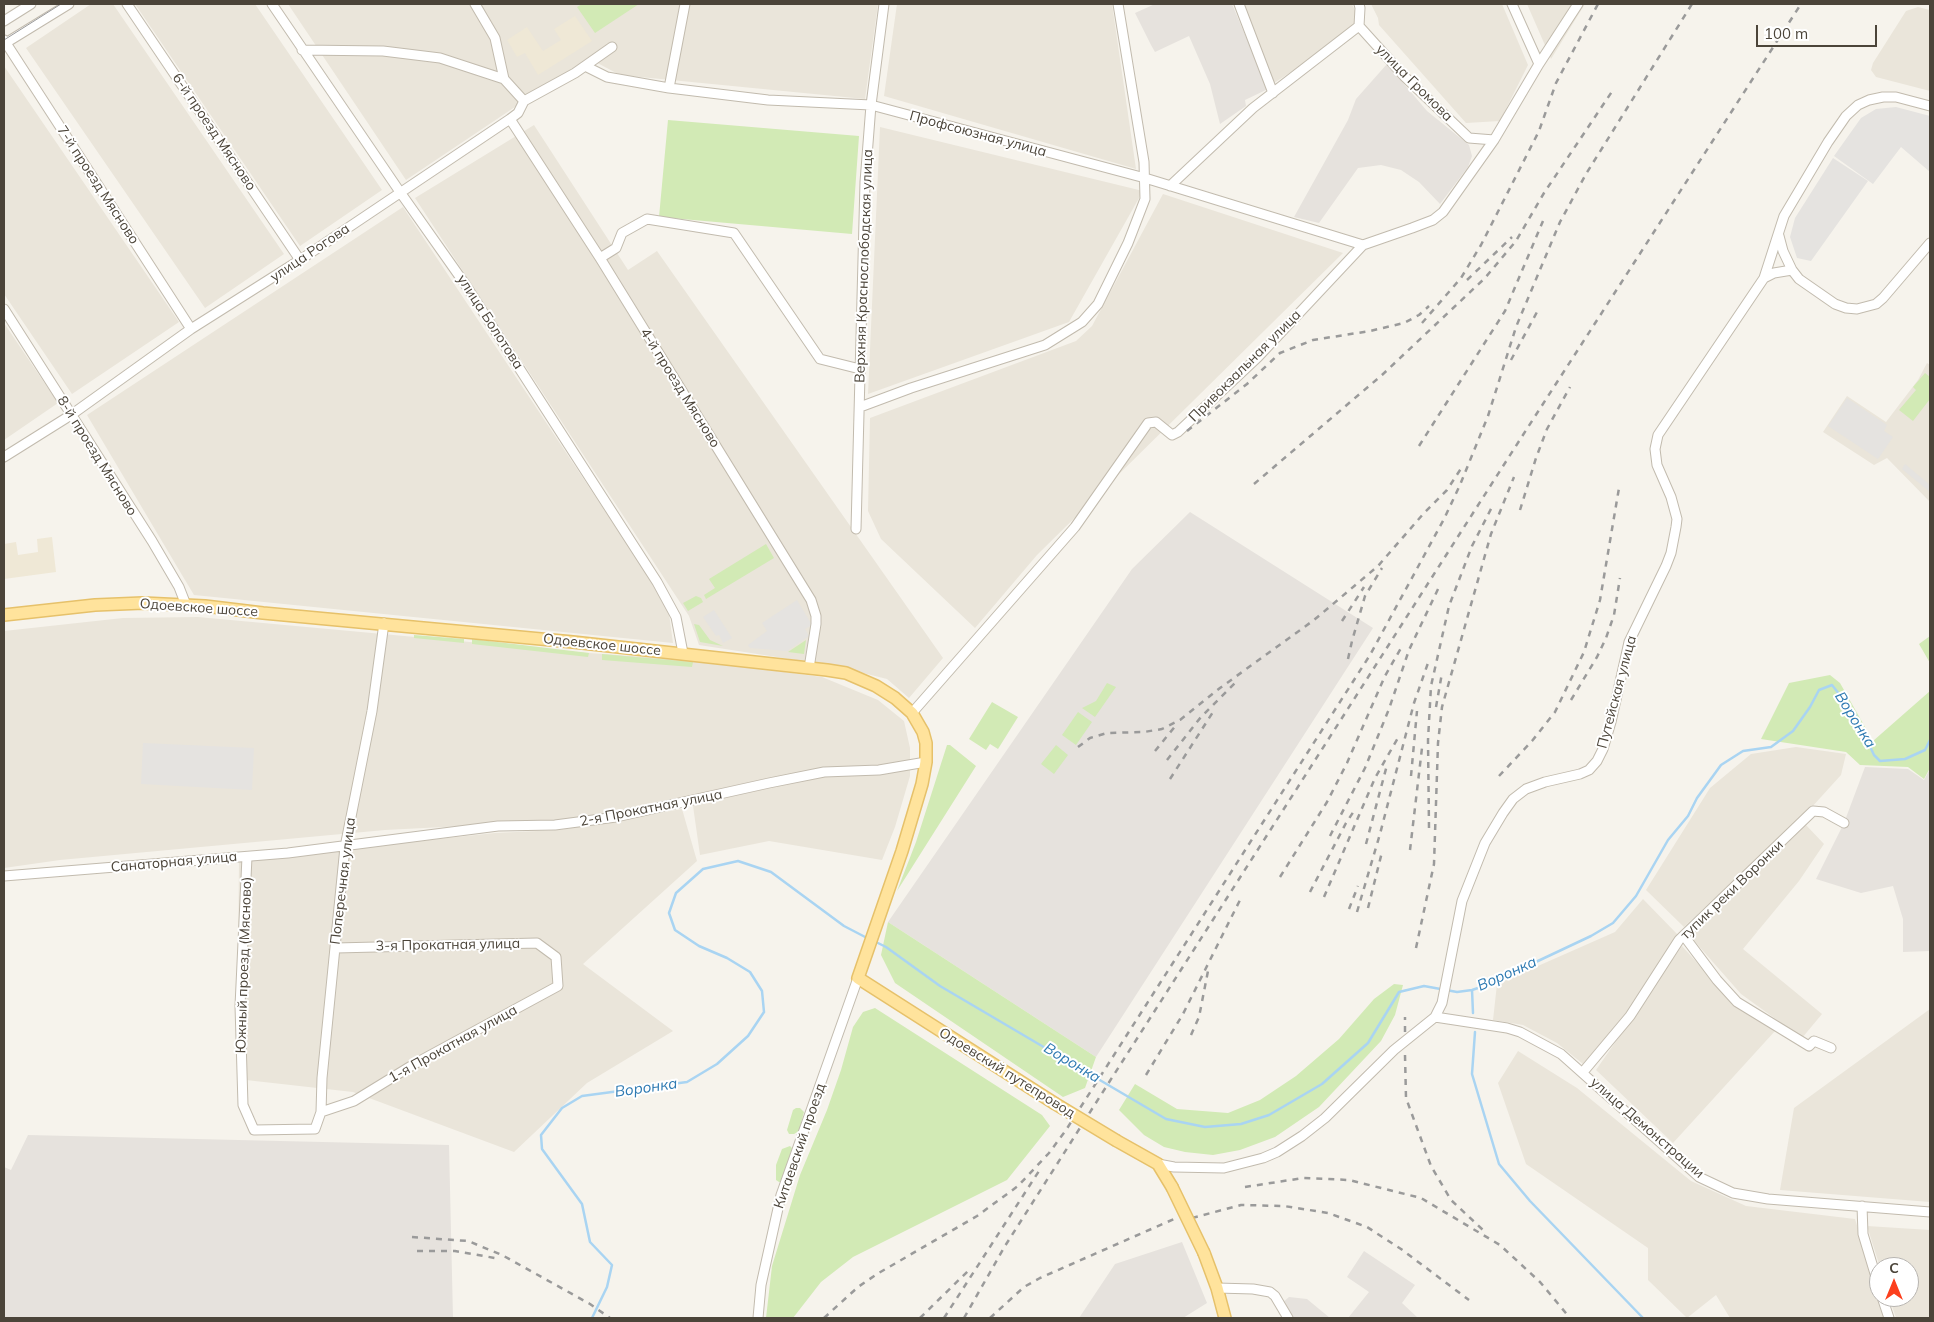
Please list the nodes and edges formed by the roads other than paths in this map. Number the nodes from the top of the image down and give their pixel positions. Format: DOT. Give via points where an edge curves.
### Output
graph roads {
  1 [pos="31,4"];
  2 [pos="70,4"];
  3 [pos="126,4"];
  4 [pos="272,4"];
  5 [pos="476,4"];
  6 [pos="684,4"];
  7 [pos="884,4"];
  8 [pos="1118,4"];
  9 [pos="1239,4"];
  10 [pos="1359,4"];
  11 [pos="1512,4"];
  12 [pos="1578,4"];
  13 [pos="4,21"];
  14 [pos="1359,26"];
  15 [pos="4,42"];
  16 [pos="612,47"];
  17 [pos="302,50"];
  18 [pos="1539,64"];
  19 [pos="584,66"];
  20 [pos="504,78"];
  21 [pos="669,88"];
  22 [pos="1274,92"];
  23 [pos="524,101"];
  24 [pos="871,105"];
  25 [pos="1930,106"];
  26 [pos="510,118"];
  27 [pos="1494,140"];
  28 [pos="1145,178"];
  29 [pos="1170,186"];
  30 [pos="400,192"];
  31 [pos="1779,236"];
  32 [pos="1930,243"];
  33 [pos="1363,245"];
  34 [pos="600,258"];
  35 [pos="300,260"];
  36 [pos="1792,270"];
  37 [pos="1764,278"];
  38 [pos="4,309"];
  39 [pos="192,329"];
  40 [pos="860,369"];
  41 [pos="860,407"];
  42 [pos="71,414"];
  43 [pos="4,457"];
  44 [pos="856,529"];
  45 [pos="186,605"];
  46 [pos="4,615"];
  47 [pos="384,623"];
  48 [pos="683,653"];
  49 [pos="809,668"];
  50 [pos="912,713"];
  51 [pos="926,762"];
  52 [pos="1844,823"];
  53 [pos="345,847"];
  54 [pos="248,856"];
  55 [pos="4,876"];
  56 [pos="1684,936"];
  57 [pos="336,948"];
  58 [pos="556,957"];
  59 [pos="858,978"];
  60 [pos="1436,1017"];
  61 [pos="1831,1048"];
  62 [pos="1584,1072"];
  63 [pos="321,1112"];
  64 [pos="1158,1164"];
  65 [pos="1862,1206"];
  66 [pos="1930,1212"];
  67 [pos="1870,1257"];
  68 [pos="1217,1288"];
  69 [pos="758,1318"];
  70 [pos="1225,1318"];
  71 [pos="1288,1318"];
  1 -- 13 [label="street"];
  2 -- 15 [label="street"];
  3 -- 35 [label="street, 6-й проезд Мясново"];
  4 -- 17 [label="street, улица Болотова"];
  5 -- 20 [label="street" via="495,38"];
  6 -- 21 [label="street"];
  7 -- 24 [label="street, Верхняя Краснослободская улица"];
  8 -- 28 [label="street"];
  9 -- 22 [label="street"];
  10 -- 14 [label="street"];
  11 -- 18 [label="street"];
  12 -- 18 [label="street, Привокзальная улица"];
  14 -- 22 [label="street"];
  14 -- 27 [label="street, улица Громова" via="1405,77 1470,138"];
  15 -- 39 [label="street, 7-й проезд Мясново"];
  16 -- 19 [label="street, улица Рогова"];
  17 -- 20 [label="street" via="383,51 440,58"];
  17 -- 30 [label="street, улица Болотова"];
  18 -- 27 [label="street, Привокзальная улица"];
  19 -- 21 [label="street, Профсоюзная улица" via="606,77"];
  19 -- 23 [label="street, улица Рогова"];
  20 -- 23 [label="street"];
  21 -- 24 [label="street, Профсоюзная улица" via="768,100"];
  22 -- 29 [label="street"];
  23 -- 26 [label="street, улица Рогова" via="518,113"];
  24 -- 28 [label="street, Профсоюзная улица"];
  24 -- 40 [label="street, Верхняя Краснослободская улица" via="865,182"];
  25 -- 31 [label="street, Путейская улица" via="1896,97 1883,97 1858,105 1828,142 1784,216"];
  26 -- 30 [label="street, улица Рогова"];
  26 -- 34 [label="street, 4-й проезд Мясново"];
  27 -- 33 [label="street, Привокзальная улица" via="1443,212 1433,220"];
  28 -- 29 [label="street, Профсоюзная улица"];
  28 -- 41 [label="street" via="1145,199 1128,243 1098,304 1082,322 1045,345"];
  29 -- 33 [label="street, Профсоюзная улица"];
  30 -- 35 [label="street, улица Рогова"];
  30 -- 48 [label="street, улица Болотова" via="465,284 657,582 676,617"];
  31 -- 36 [label="street"];
  31 -- 37 [label="street, Путейская улица"];
  32 -- 36 [label="street" via="1884,298 1866,308 1846,308 1835,304 1799,279"];
  33 -- 50 [label="street, Привокзальная улица" via="1258,357 1178,432 1172,435 1156,422 1148,423 1075,527"];
  34 -- 40 [label="street" via="616,248 622,233 647,219 734,233 820,359"];
  34 -- 49 [label="street, 4-й проезд Мясново" via="811,600 816,624"];
  35 -- 39 [label="street, улица Рогова"];
  36 -- 37 [label="street"];
  37 -- 60 [label="street, Путейская улица" via="1658,435 1655,449 1657,465 1671,498 1676,527 1666,566 1629,642 1603,749 1589,770 1531,787 1513,799 1486,843 1462,901 1442,1004"];
  38 -- 42 [label="street, 8-й проезд Мясново"];
  39 -- 42 [label="street, улица Рогова"];
  40 -- 41 [label="street, Верхняя Краснослободская улица"];
  41 -- 44 [label="street, Верхняя Краснослободская улица"];
  42 -- 43 [label="street, улица Рогова"];
  42 -- 45 [label="street, 8-й проезд Мясново" via="152,541"];
  45 -- 46 [label="main road, Одоевское шоссе" via="95,605"];
  45 -- 47 [label="main road, Одоевское шоссе"];
  47 -- 48 [label="main road, Одоевское шоссе"];
  47 -- 53 [label="street, Поперечная улица" via="373,703"];
  48 -- 49 [label="main road, Одоевское шоссе"];
  49 -- 50 [label="main road, Одоевское шоссе" via="860,679 895,698"];
  50 -- 51 [label="main road, Одоевское шоссе" via="923,732"];
  51 -- 53 [label="street, 2-я Прокатная улица" via="879,770 815,774 616,817 555,825 498,826"];
  51 -- 59 [label="main road, Одоевское шоссе" via="902,851"];
  52 -- 56 [label="street, тупик реки Воронки" via="1824,812 1813,811"];
  53 -- 54 [label="street, Санаторная улица"];
  53 -- 57 [label="street, Поперечная улица"];
  54 -- 55 [label="street, Санаторная улица"];
  54 -- 63 [label="street, Южный проезд (Мясново)" via="240,1006 243,1105 254,1130 314,1129"];
  56 -- 61 [label="street" via="1737,1002 1809,1046 1814,1041"];
  56 -- 62 [label="street, тупик реки Воронки" via="1630,1016"];
  57 -- 58 [label="street, 3-я Прокатная улица" via="537,943"];
  57 -- 63 [label="street, Поперечная улица"];
  58 -- 63 [label="street, 1-я Прокатная улица" via="558,986 416,1063 354,1101"];
  59 -- 64 [label="main road, Одоевский путепровод, bridge" via="1054,1103"];
  59 -- 69 [label="street, Китаевский проезд" via="781,1195 761,1284"];
  60 -- 62 [label="street, улица Демонстрации" via="1520,1032 1561,1054"];
  60 -- 64 [label="street" via="1394,1050 1326,1118 1283,1149 1224,1168"];
  62 -- 65 [label="street, улица Демонстрации" via="1699,1177 1714,1185 1757,1198"];
  64 -- 68 [label="main road, bridge" via="1204,1253"];
  65 -- 66 [label="street, улица Демонстрации"];
  65 -- 67 [label="street" via="1863,1234"];
  68 -- 70 [label="main road"];
  68 -- 71 [label="street" via="1270,1292"];
}
